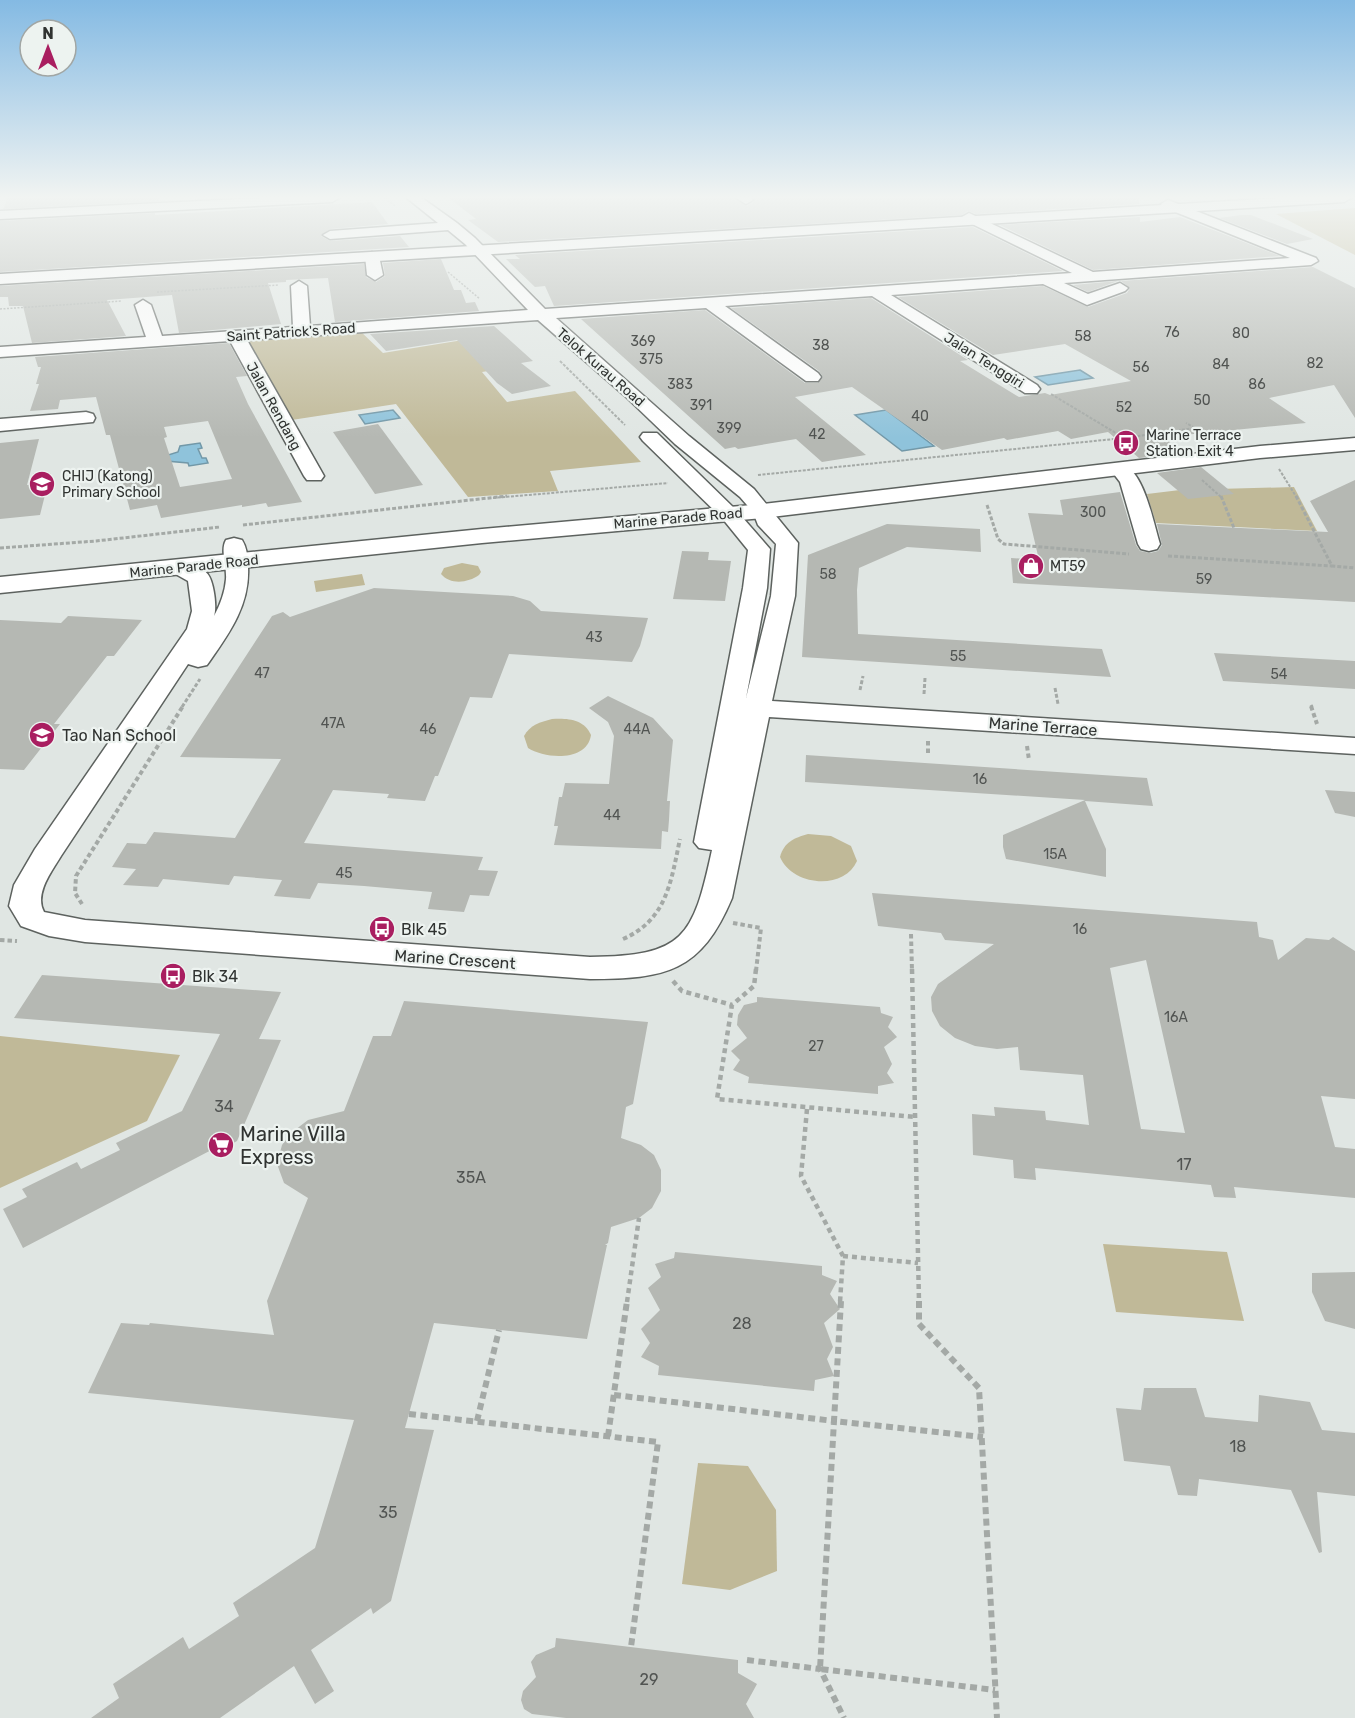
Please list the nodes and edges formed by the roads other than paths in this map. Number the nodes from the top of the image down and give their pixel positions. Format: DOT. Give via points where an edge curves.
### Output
graph roads {
  1 [pos="494,278"];
  2 [pos="501,278"];
  3 [pos="1074,278"];
  4 [pos="1047,280"];
  5 [pos="293,285"];
  6 [pos="1120,288"];
  7 [pos="876,292"];
  8 [pos="710,303"];
  9 [pos="143,305"];
  10 [pos="527,316"];
  11 [pos="302,332"];
  12 [pos="236,336"];
  13 [pos="156,341"];
  14 [pos="0,352"];
  15 [pos="812,377"];
  16 [pos="1031,389"];
  17 [pos="602,390"];
  18 [pos="86,418"];
  19 [pos="0,425"];
  20 [pos="631,425"];
  21 [pos="1355,430"];
  22 [pos="1355,444"];
  23 [pos="1120,468"];
  24 [pos="314,477"];
  25 [pos="750,484"];
  26 [pos="704,489"];
  27 [pos="763,511"];
  28 [pos="729,514"];
  29 [pos="233,540"];
  30 [pos="1156,550"];
  31 [pos="180,567"];
  32 [pos="0,569"];
  33 [pos="0,585"];
  34 [pos="746,699"];
  35 [pos="1355,729"];
  36 [pos="1355,746"];
  1 -- 10 [label="street, Telok Kurau Road"];
  2 -- 10 [label="street, Telok Kurau Road"];
  3 -- 4 [label="street"];
  4 -- 6 [label="street" via="1087,300"];
  4 -- 7 [label="street"];
  5 -- 11 [label="street"];
  7 -- 8 [label="street, Saint Patrick's Road" via="771,299 788,312 768,314 748,300"];
  7 -- 16 [label="street, Jalan Tenggiri"];
  8 -- 10 [label="street, Saint Patrick's Road"];
  8 -- 15 [label="street"];
  9 -- 13 [label="street"];
  10 -- 11 [label="street, Saint Patrick's Road"];
  10 -- 17 [label="street, Telok Kurau Road"];
  10 -- 25 [label="street, Telok Kurau Road" via="631,392 682,440"];
  11 -- 12 [label="street, Saint Patrick's Road"];
  12 -- 13 [label="street, Saint Patrick's Road"];
  12 -- 24 [label="street, Jalan Rendang"];
  13 -- 14 [label="street, Saint Patrick's Road"];
  18 -- 19 [label="street"];
  20 -- 26 [label="street, Telok Kurau Road"];
  21 -- 25 [label="main road, Marine Parade Road"];
  22 -- 23 [label="main road, Marine Parade Road"];
  23 -- 27 [label="main road, Marine Parade Road"];
  23 -- 30 [label="street" via="1130,481"];
  25 -- 26 [label="main road, Marine Parade Road"];
  25 -- 27 [label="street, Telok Kurau Road"];
  26 -- 28 [label="street, Telok Kurau Road"];
  26 -- 29 [label="main road, Marine Parade Road"];
  27 -- 28 [label="main road, Marine Parade Road"];
  27 -- 34 [label="street, Marine Crescent" via="787,543 788,564 781,608"];
  28 -- 29 [label="main road, Marine Parade Road" via="470,537"];
  28 -- 34 [label="street, Marine Crescent" via="759,549"];
  29 -- 31 [label="main road, Marine Parade Road"];
  29 -- 32 [label="main road, Marine Parade Road"];
  29 -- 34 [label="street, Marine Crescent" via="238,582 231,611 64,856 49,884 48,908 95,918 592,955 654,948 681,930 690,915"];
  31 -- 33 [label="main road, Marine Parade Road"];
  31 -- 34 [label="street, Marine Crescent" via="199,578 204,610 199,629 29,885 25,906 32,919 85,931 578,968 627,968 664,961 699,937 717,898"];
  34 -- 35 [label="street, Marine Terrace" via="1315,716"];
  34 -- 36 [label="street, Marine Terrace"];
}
